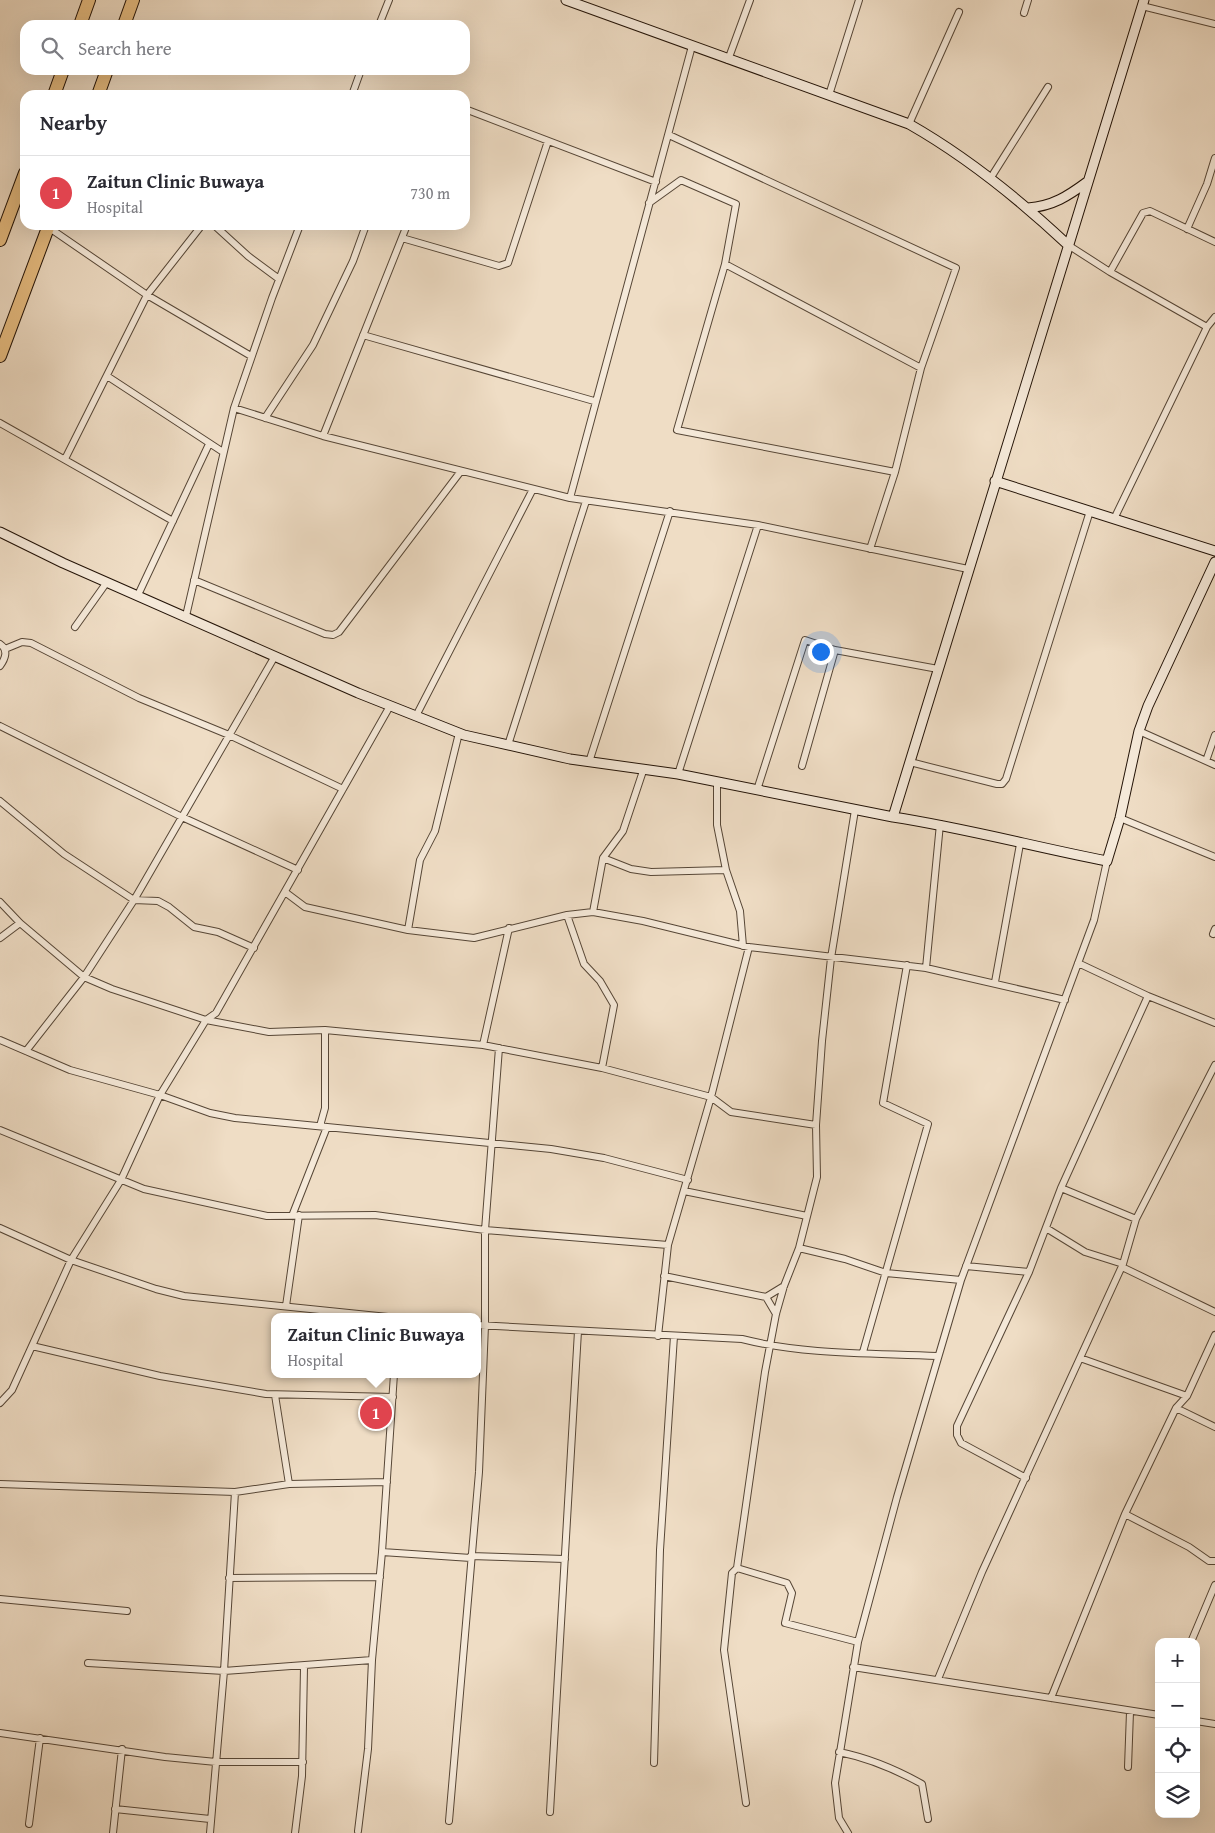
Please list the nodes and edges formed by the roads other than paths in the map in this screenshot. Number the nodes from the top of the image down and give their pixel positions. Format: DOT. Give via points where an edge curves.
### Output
graph roads {
  1 [pos="89,0"];
  2 [pos="133,0"];
  3 [pos="389,0"];
  4 [pos="566,0"];
  5 [pos="750,0"];
  6 [pos="859,0"];
  7 [pos="1028,0"];
  8 [pos="1143,3"];
  9 [pos="959,12"];
  10 [pos="1024,13"];
  11 [pos="82,20"];
  12 [pos="126,20"];
  13 [pos="381,20"];
  14 [pos="1215,24"];
  15 [pos="692,46"];
  16 [pos="728,60"];
  17 [pos="61,75"];
  18 [pos="105,75"];
  19 [pos="359,75"];
  20 [pos="1048,87"];
  21 [pos="56,90"];
  22 [pos="100,90"];
  23 [pos="354,90"];
  24 [pos="829,95"];
  25 [pos="470,111"];
  26 [pos="909,124"];
  27 [pos="669,134"];
  28 [pos="548,141"];
  29 [pos="1215,158"];
  30 [pos="990,179"];
  31 [pos="656,182"];
  32 [pos="1087,182"];
  33 [pos="20,186"];
  34 [pos="648,204"];
  35 [pos="1028,208"];
  36 [pos="1187,229"];
  37 [pos="47,230"];
  38 [pos="55,230"];
  39 [pos="198,230"];
  40 [pos="219,230"];
  41 [pos="298,230"];
  42 [pos="364,230"];
  43 [pos="405,230"];
  44 [pos="402,238"];
  45 [pos="0,240"];
  46 [pos="1215,242"];
  47 [pos="1068,245"];
  48 [pos="725,264"];
  49 [pos="1110,272"];
  50 [pos="279,279"];
  51 [pos="147,295"];
  52 [pos="1215,317"];
  53 [pos="1207,327"];
  54 [pos="363,335"];
  55 [pos="0,356"];
  56 [pos="252,356"];
  57 [pos="921,368"];
  58 [pos="107,376"];
  59 [pos="594,401"];
  60 [pos="234,408"];
  61 [pos="265,418"];
  62 [pos="0,423"];
  63 [pos="323,436"];
  64 [pos="208,444"];
  65 [pos="223,452"];
  66 [pos="65,460"];
  67 [pos="461,471"];
  68 [pos="895,472"];
  69 [pos="995,482"];
  70 [pos="533,489"];
  71 [pos="570,498"];
  72 [pos="586,500"];
  73 [pos="670,511"];
  74 [pos="1090,512"];
  75 [pos="1114,519"];
  76 [pos="173,521"];
  77 [pos="758,525"];
  78 [pos="0,532"];
  79 [pos="870,549"];
  80 [pos="1215,551"];
  81 [pos="1215,562"];
  82 [pos="968,569"];
  83 [pos="194,580"];
  84 [pos="107,582"];
  85 [pos="138,595"];
  86 [pos="186,616"];
  87 [pos="75,627"];
  88 [pos="0,644"];
  89 [pos="5,650"];
  90 [pos="835,650"];
  91 [pos="275,656"];
  92 [pos="0,666"];
  93 [pos="938,669"];
  94 [pos="390,706"];
  95 [pos="416,716"];
  96 [pos="0,726"];
  97 [pos="1139,731"];
  98 [pos="459,734"];
  99 [pos="229,735"];
  100 [pos="1215,735"];
  101 [pos="508,745"];
  102 [pos="1206,761"];
  103 [pos="589,762"];
  104 [pos="910,762"];
  105 [pos="1215,765"];
  106 [pos="802,766"];
  107 [pos="644,768"];
  108 [pos="678,774"];
  109 [pos="717,782"];
  110 [pos="343,789"];
  111 [pos="757,790"];
  112 [pos="0,801"];
  113 [pos="855,810"];
  114 [pos="182,817"];
  115 [pos="893,817"];
  116 [pos="1120,818"];
  117 [pos="940,824"];
  118 [pos="1020,844"];
  119 [pos="604,858"];
  120 [pos="1215,858"];
  121 [pos="1106,861"];
  122 [pos="298,870"];
  123 [pos="726,870"];
  124 [pos="285,892"];
  125 [pos="134,900"];
  126 [pos="0,902"];
  127 [pos="593,912"];
  128 [pos="567,914"];
  129 [pos="20,923"];
  130 [pos="509,928"];
  131 [pos="408,930"];
  132 [pos="0,938"];
  133 [pos="746,946"];
  134 [pos="254,948"];
  135 [pos="832,958"];
  136 [pos="1078,964"];
  137 [pos="907,965"];
  138 [pos="926,968"];
  139 [pos="84,977"];
  140 [pos="996,982"];
  141 [pos="1148,996"];
  142 [pos="1065,1000"];
  143 [pos="206,1020"];
  144 [pos="1215,1022"];
  145 [pos="325,1030"];
  146 [pos="0,1040"];
  147 [pos="483,1046"];
  148 [pos="499,1048"];
  149 [pos="26,1051"];
  150 [pos="1215,1065"];
  151 [pos="602,1068"];
  152 [pos="160,1095"];
  153 [pos="711,1097"];
  154 [pos="816,1125"];
  155 [pos="320,1126"];
  156 [pos="327,1127"];
  157 [pos="0,1130"];
  158 [pos="490,1144"];
  159 [pos="121,1180"];
  160 [pos="688,1180"];
  161 [pos="1061,1188"];
  162 [pos="684,1192"];
  163 [pos="296,1216"];
  164 [pos="808,1216"];
  165 [pos="1136,1219"];
  166 [pos="0,1228"];
  167 [pos="1046,1228"];
  168 [pos="485,1230"];
  169 [pos="668,1245"];
  170 [pos="799,1248"];
  171 [pos="71,1260"];
  172 [pos="966,1266"];
  173 [pos="1122,1266"];
  174 [pos="1029,1272"];
  175 [pos="886,1273"];
  176 [pos="664,1276"];
  177 [pos="961,1280"];
  178 [pos="784,1286"];
  179 [pos="766,1297"];
  180 [pos="286,1306"];
  181 [pos="1215,1312"];
  182 [pos="351,1313"];
  183 [pos="776,1314"];
  184 [pos="481,1324"];
  185 [pos="486,1325"];
  186 [pos="578,1331"];
  187 [pos="1215,1335"];
  188 [pos="658,1336"];
  189 [pos="674,1336"];
  190 [pos="32,1346"];
  191 [pos="770,1346"];
  192 [pos="863,1352"];
  193 [pos="937,1356"];
  194 [pos="1080,1358"];
  195 [pos="394,1378"];
  196 [pos="274,1394"];
  197 [pos="1187,1396"];
  198 [pos="393,1397"];
  199 [pos="0,1403"];
  200 [pos="1176,1408"];
  201 [pos="1215,1427"];
  202 [pos="1026,1478"];
  203 [pos="387,1482"];
  204 [pos="0,1484"];
  205 [pos="289,1484"];
  206 [pos="235,1492"];
  207 [pos="1125,1514"];
  208 [pos="382,1552"];
  209 [pos="471,1557"];
  210 [pos="565,1559"];
  211 [pos="1215,1561"];
  212 [pos="737,1568"];
  213 [pos="380,1577"];
  214 [pos="230,1578"];
  215 [pos="1215,1585"];
  216 [pos="0,1599"];
  217 [pos="127,1611"];
  218 [pos="1193,1638"];
  219 [pos="858,1642"];
  220 [pos="372,1660"];
  221 [pos="88,1663"];
  222 [pos="304,1667"];
  223 [pos="853,1667"];
  224 [pos="224,1671"];
  225 [pos="938,1679"];
  226 [pos="1051,1698"];
  227 [pos="1130,1712"];
  228 [pos="1155,1715"];
  229 [pos="1200,1722"];
  230 [pos="1215,1724"];
  231 [pos="0,1733"];
  232 [pos="40,1738"];
  233 [pos="122,1750"];
  234 [pos="838,1752"];
  235 [pos="216,1762"];
  236 [pos="303,1762"];
  237 [pos="654,1763"];
  238 [pos="1128,1767"];
  239 [pos="746,1803"];
  240 [pos="115,1809"];
  241 [pos="550,1812"];
  242 [pos="210,1819"];
  243 [pos="928,1819"];
  244 [pos="449,1822"];
  245 [pos="29,1824"];
  246 [pos="358,1831"];
  247 [pos="113,1833"];
  248 [pos="210,1833"];
  249 [pos="296,1833"];
  250 [pos="848,1833"];
  1 -- 11 [label="highway"];
  2 -- 12 [label="highway"];
  3 -- 13 [label="street"];
  4 -- 15 [label="street"];
  5 -- 16 [label="street"];
  6 -- 24 [label="street"];
  7 -- 10 [label="street"];
  8 -- 14 [label="street"];
  8 -- 32 [label="street"];
  9 -- 26 [label="street"];
  15 -- 16 [label="street"];
  15 -- 27 [label="street"];
  16 -- 24 [label="street"];
  17 -- 21 [label="highway"];
  18 -- 22 [label="highway"];
  19 -- 23 [label="street"];
  20 -- 30 [label="street"];
  24 -- 26 [label="street"];
  25 -- 28 [label="street"];
  26 -- 30 [label="street" via="948,146"];
  27 -- 31 [label="street"];
  27 -- 57 [label="street" via="956,268"];
  28 -- 31 [label="street"];
  28 -- 44 [label="street" via="508,263 499,266"];
  29 -- 36 [label="street"];
  30 -- 35 [label="street"];
  31 -- 34 [label="street"];
  32 -- 35 [label="street" via="1045,207"];
  32 -- 47 [label="street"];
  33 -- 45 [label="highway"];
  34 -- 48 [label="street" via="681,180 736,204"];
  34 -- 59 [label="street"];
  35 -- 47 [label="street"];
  36 -- 46 [label="street"];
  36 -- 49 [label="street" via="1150,211 1143,212"];
  37 -- 55 [label="highway"];
  38 -- 51 [label="street"];
  39 -- 51 [label="street"];
  40 -- 50 [label="street"];
  41 -- 50 [label="street"];
  42 -- 61 [label="street" via="313,345"];
  43 -- 44 [label="street"];
  44 -- 54 [label="street"];
  47 -- 49 [label="street"];
  47 -- 69 [label="street"];
  48 -- 57 [label="street"];
  48 -- 68 [label="street" via="677,430"];
  49 -- 53 [label="street"];
  50 -- 56 [label="street"];
  51 -- 56 [label="street"];
  51 -- 58 [label="street"];
  52 -- 53 [label="street"];
  53 -- 75 [label="street"];
  54 -- 59 [label="street"];
  54 -- 63 [label="street"];
  56 -- 60 [label="street"];
  57 -- 68 [label="street"];
  58 -- 64 [label="street"];
  58 -- 66 [label="street"];
  59 -- 71 [label="street"];
  60 -- 61 [label="street"];
  60 -- 65 [label="street"];
  61 -- 63 [label="street"];
  62 -- 66 [label="street"];
  63 -- 67 [label="street"];
  64 -- 65 [label="street"];
  64 -- 76 [label="street"];
  65 -- 83 [label="street"];
  66 -- 76 [label="street"];
  67 -- 70 [label="street"];
  67 -- 83 [label="street" via="333,635"];
  68 -- 79 [label="street"];
  69 -- 74 [label="street"];
  69 -- 82 [label="street"];
  70 -- 71 [label="street"];
  70 -- 95 [label="street"];
  71 -- 72 [label="street"];
  72 -- 73 [label="street"];
  72 -- 101 [label="street"];
  73 -- 77 [label="street"];
  73 -- 103 [label="street"];
  74 -- 75 [label="street"];
  74 -- 104 [label="street" via="1006,779 997,784"];
  75 -- 80 [label="street"];
  76 -- 85 [label="street"];
  77 -- 79 [label="street"];
  77 -- 108 [label="street"];
  78 -- 84 [label="street"];
  79 -- 82 [label="street"];
  81 -- 97 [label="street"];
  82 -- 93 [label="street"];
  83 -- 86 [label="street"];
  84 -- 85 [label="street"];
  84 -- 87 [label="street"];
  85 -- 86 [label="street"];
  86 -- 91 [label="street"];
  88 -- 89 [label="street"];
  89 -- 92 [label="street"];
  89 -- 99 [label="street" via="22,642 31,643 139,698"];
  90 -- 93 [label="street"];
  90 -- 106 [label="street"];
  90 -- 111 [label="street" via="805,640"];
  91 -- 94 [label="street"];
  91 -- 99 [label="street"];
  93 -- 104 [label="street"];
  94 -- 95 [label="street"];
  94 -- 110 [label="street"];
  95 -- 98 [label="street"];
  96 -- 114 [label="street"];
  97 -- 102 [label="street"];
  97 -- 116 [label="street"];
  98 -- 101 [label="street"];
  98 -- 131 [label="street" via="435,831 420,860"];
  99 -- 110 [label="street"];
  99 -- 114 [label="street"];
  100 -- 102 [label="street"];
  101 -- 103 [label="street"];
  102 -- 105 [label="street"];
  103 -- 107 [label="street"];
  104 -- 115 [label="street"];
  107 -- 108 [label="street"];
  107 -- 119 [label="street" via="623,832"];
  108 -- 109 [label="street"];
  109 -- 111 [label="street"];
  109 -- 123 [label="street" via="717,825"];
  110 -- 122 [label="street"];
  111 -- 113 [label="street"];
  112 -- 125 [label="street" via="64,854"];
  113 -- 115 [label="street"];
  113 -- 135 [label="street"];
  114 -- 122 [label="street"];
  114 -- 125 [label="street"];
  115 -- 117 [label="street"];
  116 -- 120 [label="street"];
  116 -- 121 [label="street"];
  117 -- 118 [label="street"];
  117 -- 138 [label="street"];
  118 -- 121 [label="street"];
  118 -- 140 [label="street"];
  119 -- 123 [label="street" via="631,869 651,872"];
  119 -- 127 [label="street"];
  121 -- 136 [label="street" via="1094,920"];
  122 -- 124 [label="street"];
  123 -- 133 [label="street" via="740,911"];
  124 -- 131 [label="street" via="304,907"];
  124 -- 134 [label="street"];
  125 -- 134 [label="street" via="158,901 194,927 218,932"];
  125 -- 139 [label="street"];
  126 -- 129 [label="street"];
  127 -- 128 [label="street"];
  127 -- 133 [label="street"];
  128 -- 130 [label="street"];
  128 -- 151 [label="street" via="584,964 600,981 614,1005"];
  129 -- 132 [label="street"];
  129 -- 139 [label="street"];
  130 -- 131 [label="street" via="474,938"];
  130 -- 147 [label="street"];
  133 -- 135 [label="street"];
  133 -- 153 [label="street"];
  134 -- 143 [label="street" via="216,1013"];
  135 -- 137 [label="street"];
  135 -- 154 [label="street"];
  136 -- 141 [label="street"];
  136 -- 142 [label="street"];
  137 -- 138 [label="street"];
  137 -- 175 [label="street" via="883,1103 928,1124"];
  138 -- 140 [label="street"];
  139 -- 143 [label="street"];
  139 -- 149 [label="street"];
  140 -- 142 [label="street"];
  141 -- 144 [label="street"];
  141 -- 161 [label="street"];
  142 -- 172 [label="street"];
  143 -- 145 [label="street" via="269,1032"];
  143 -- 152 [label="street"];
  145 -- 147 [label="street"];
  145 -- 155 [label="street" via="325,1108"];
  146 -- 149 [label="street"];
  147 -- 148 [label="street"];
  148 -- 151 [label="street"];
  148 -- 158 [label="street"];
  149 -- 152 [label="street" via="70,1070"];
  150 -- 165 [label="street"];
  151 -- 153 [label="street"];
  152 -- 155 [label="street" via="210,1113 235,1118"];
  152 -- 159 [label="street"];
  153 -- 154 [label="street" via="730,1112"];
  153 -- 160 [label="street"];
  154 -- 164 [label="street" via="817,1178"];
  155 -- 156 [label="street"];
  156 -- 158 [label="street"];
  156 -- 163 [label="street"];
  157 -- 159 [label="street"];
  158 -- 160 [label="street" via="604,1158"];
  158 -- 168 [label="street"];
  159 -- 163 [label="street" via="144,1189 232,1210 267,1216"];
  159 -- 171 [label="street"];
  160 -- 162 [label="street"];
  161 -- 165 [label="street"];
  161 -- 167 [label="street"];
  162 -- 164 [label="street"];
  162 -- 169 [label="street"];
  163 -- 168 [label="street" via="375,1215"];
  163 -- 180 [label="street"];
  164 -- 170 [label="street"];
  165 -- 173 [label="street"];
  166 -- 171 [label="street"];
  167 -- 173 [label="street" via="1085,1252"];
  167 -- 174 [label="street"];
  168 -- 169 [label="street"];
  168 -- 185 [label="street"];
  169 -- 176 [label="street"];
  170 -- 175 [label="street"];
  170 -- 178 [label="street"];
  171 -- 180 [label="street" via="184,1296"];
  171 -- 190 [label="street"];
  172 -- 174 [label="street"];
  172 -- 177 [label="street"];
  173 -- 181 [label="street"];
  173 -- 194 [label="street"];
  174 -- 202 [label="street" via="958,1426 961,1442"];
  175 -- 177 [label="street"];
  175 -- 192 [label="street"];
  176 -- 179 [label="street"];
  176 -- 188 [label="street"];
  177 -- 193 [label="street"];
  178 -- 179 [label="street"];
  178 -- 183 [label="street"];
  179 -- 183 [label="street"];
  180 -- 182 [label="street"];
  183 -- 191 [label="street"];
  184 -- 185 [label="street"];
  185 -- 186 [label="street"];
  185 -- 209 [label="street"];
  186 -- 188 [label="street"];
  186 -- 210 [label="street"];
  187 -- 197 [label="street"];
  188 -- 189 [label="street"];
  189 -- 191 [label="street" via="742,1339"];
  189 -- 237 [label="street" via="660,1550"];
  190 -- 196 [label="street" via="160,1376"];
  190 -- 199 [label="street" via="12,1390"];
  191 -- 192 [label="street"];
  191 -- 212 [label="street"];
  192 -- 193 [label="street"];
  193 -- 219 [label="street"];
  194 -- 197 [label="street"];
  194 -- 202 [label="street"];
  195 -- 198 [label="street"];
  196 -- 198 [label="street"];
  196 -- 205 [label="street"];
  197 -- 200 [label="street"];
  198 -- 203 [label="street"];
  200 -- 201 [label="street"];
  200 -- 207 [label="street"];
  202 -- 225 [label="street" via="982,1572"];
  203 -- 205 [label="street"];
  203 -- 208 [label="street"];
  204 -- 206 [label="street"];
  205 -- 206 [label="street"];
  206 -- 214 [label="street"];
  207 -- 211 [label="street" via="1209,1561"];
  207 -- 226 [label="street"];
  208 -- 209 [label="street"];
  208 -- 213 [label="street"];
  209 -- 210 [label="street"];
  209 -- 244 [label="street"];
  210 -- 241 [label="street"];
  212 -- 219 [label="street" via="787,1583 792,1593 786,1623"];
  212 -- 239 [label="street" via="732,1572 724,1650"];
  213 -- 214 [label="street"];
  213 -- 220 [label="street"];
  214 -- 224 [label="street"];
  215 -- 218 [label="street"];
  216 -- 217 [label="street"];
  219 -- 223 [label="street"];
  220 -- 222 [label="street"];
  220 -- 246 [label="street" via="368,1749"];
  221 -- 224 [label="street"];
  222 -- 224 [label="street"];
  222 -- 236 [label="street"];
  223 -- 225 [label="street"];
  223 -- 234 [label="street"];
  224 -- 235 [label="street"];
  225 -- 226 [label="street"];
  226 -- 227 [label="street"];
  227 -- 228 [label="street"];
  227 -- 238 [label="street"];
  229 -- 230 [label="street"];
  231 -- 232 [label="street"];
  232 -- 233 [label="street"];
  232 -- 245 [label="street"];
  233 -- 235 [label="street"];
  233 -- 240 [label="street"];
  234 -- 243 [label="street" via="893,1767 922,1784"];
  234 -- 250 [label="street" via="835,1784 839,1818"];
  235 -- 236 [label="street"];
  235 -- 242 [label="street"];
  236 -- 249 [label="street"];
  240 -- 242 [label="street"];
  240 -- 247 [label="street"];
  242 -- 248 [label="street"];
}
